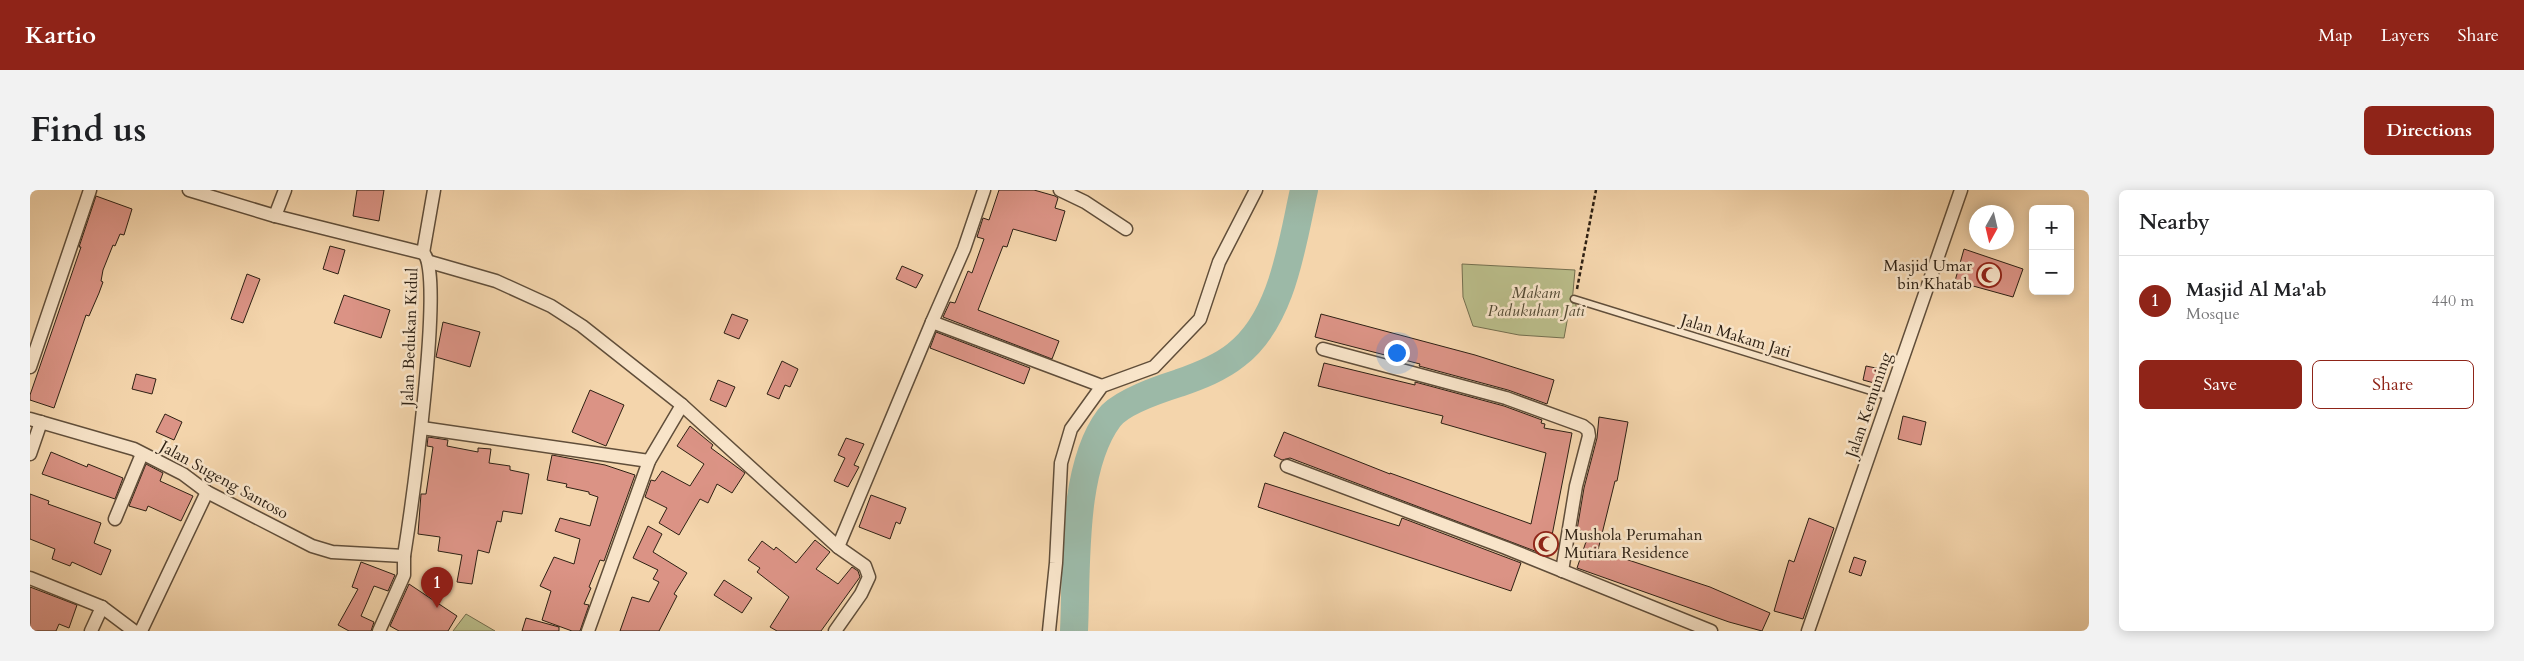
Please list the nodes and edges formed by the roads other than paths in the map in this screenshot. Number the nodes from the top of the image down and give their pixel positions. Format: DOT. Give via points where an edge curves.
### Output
graph roads {
  1 [pos="90,190"];
  2 [pos="189,190"];
  3 [pos="285,190"];
  4 [pos="434,190"];
  5 [pos="984,190"];
  6 [pos="1060,190"];
  7 [pos="1256,190"];
  8 [pos="1961,190"];
  9 [pos="275,216"];
  10 [pos="1126,229"];
  11 [pos="426,257"];
  12 [pos="1574,300"];
  13 [pos="932,322"];
  14 [pos="1322,349"];
  15 [pos="30,368"];
  16 [pos="1102,386"];
  17 [pos="1890,397"];
  18 [pos="682,405"];
  19 [pos="35,420"];
  20 [pos="422,428"];
  21 [pos="30,454"];
  22 [pos="142,454"];
  23 [pos="649,461"];
  24 [pos="1287,466"];
  25 [pos="207,492"];
  26 [pos="115,519"];
  27 [pos="838,547"];
  28 [pos="404,556"];
  29 [pos="1562,571"];
  30 [pos="30,578"];
  31 [pos="102,607"];
  32 [pos="91,631"];
  33 [pos="134,631"];
  34 [pos="141,631"];
  35 [pos="379,631"];
  36 [pos="588,631"];
  37 [pos="835,631"];
  38 [pos="1048,631"];
  39 [pos="1711,631"];
  40 [pos="1808,631"];
  1 -- 15 [label="street"];
  2 -- 9 [label="street, Jalan Bedukan Kidul"];
  3 -- 9 [label="street"];
  4 -- 11 [label="street"];
  5 -- 13 [label="street" via="964,249"];
  6 -- 10 [label="street"];
  7 -- 16 [label="street" via="1219,262 1200,319 1154,367"];
  8 -- 17 [label="street, Jalan Kemuning"];
  9 -- 11 [label="street, Jalan Bedukan Kidul"];
  11 -- 18 [label="street" via="496,281 550,306 582,326"];
  11 -- 20 [label="street, Jalan Bedukan Kidul" via="430,306"];
  12 -- 17 [label="lane, Jalan Makam Jati"];
  13 -- 16 [label="street"];
  13 -- 27 [label="street"];
  14 -- 29 [label="street" via="1506,398 1588,430"];
  16 -- 38 [label="street" via="1072,429 1061,463 1056,563"];
  17 -- 40 [label="street, Jalan Kemuning"];
  18 -- 23 [label="street"];
  18 -- 27 [label="street"];
  19 -- 21 [label="street"];
  19 -- 22 [label="street, Jalan Sugeng Santoso"];
  20 -- 23 [label="street"];
  20 -- 28 [label="street, Jalan Bedukan Kidul"];
  22 -- 25 [label="street, Jalan Sugeng Santoso" via="183,474"];
  22 -- 26 [label="street"];
  23 -- 36 [label="street"];
  24 -- 29 [label="street"];
  25 -- 28 [label="street, Jalan Sugeng Santoso" via="312,546 332,552"];
  25 -- 34 [label="street"];
  27 -- 37 [label="street" via="865,566 869,577"];
  28 -- 35 [label="street, Jalan Bedukan Kidul" via="404,575"];
  29 -- 39 [label="street"];
  30 -- 31 [label="street"];
  31 -- 32 [label="street"];
  31 -- 33 [label="street"];
}
